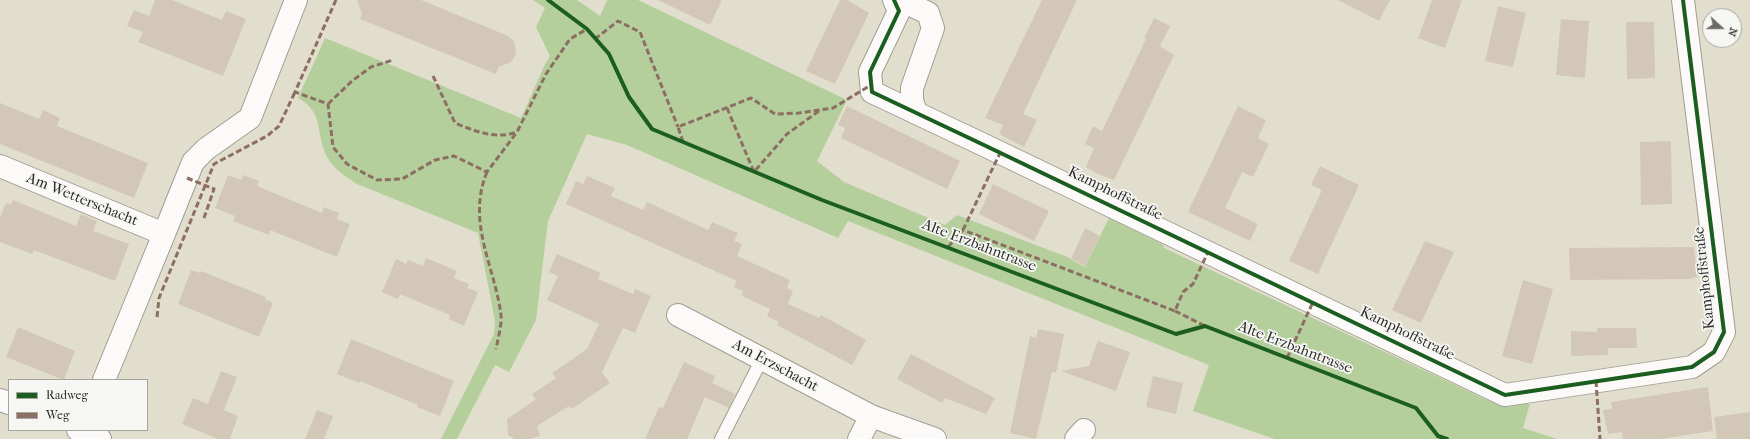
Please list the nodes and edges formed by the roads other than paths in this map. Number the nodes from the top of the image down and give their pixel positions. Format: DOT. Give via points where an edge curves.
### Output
graph roads {
  1 [pos="296,0"];
  2 [pos="894,0"];
  3 [pos="900,0"];
  4 [pos="1683,0"];
  5 [pos="916,113"];
  6 [pos="0,166"];
  7 [pos="164,234"];
  8 [pos="678,315"];
  9 [pos="762,359"];
  10 [pos="104,379"];
  11 [pos="871,416"];
  12 [pos="721,439"];
  13 [pos="859,439"];
  14 [pos="935,439"];
  1 -- 7 [label="street" via="250,118 206,149 193,162"];
  2 -- 5 [label="street, Kamphoffstraße" via="899,11 870,72 872,92"];
  3 -- 5 [label="street" via="928,13 933,28 912,88"];
  4 -- 5 [label="street, Kamphoffstraße" via="1724,332 1714,352 1692,367 1512,394 1505,395"];
  6 -- 7 [label="street, Am Wetterschacht"];
  7 -- 10 [label="street"];
  8 -- 9 [label="street, Am Erzschacht"];
  9 -- 11 [label="street, Am Erzschacht"];
  9 -- 12 [label="lane"];
  11 -- 13 [label="street"];
  11 -- 14 [label="street, Am Erzschacht"];
}
